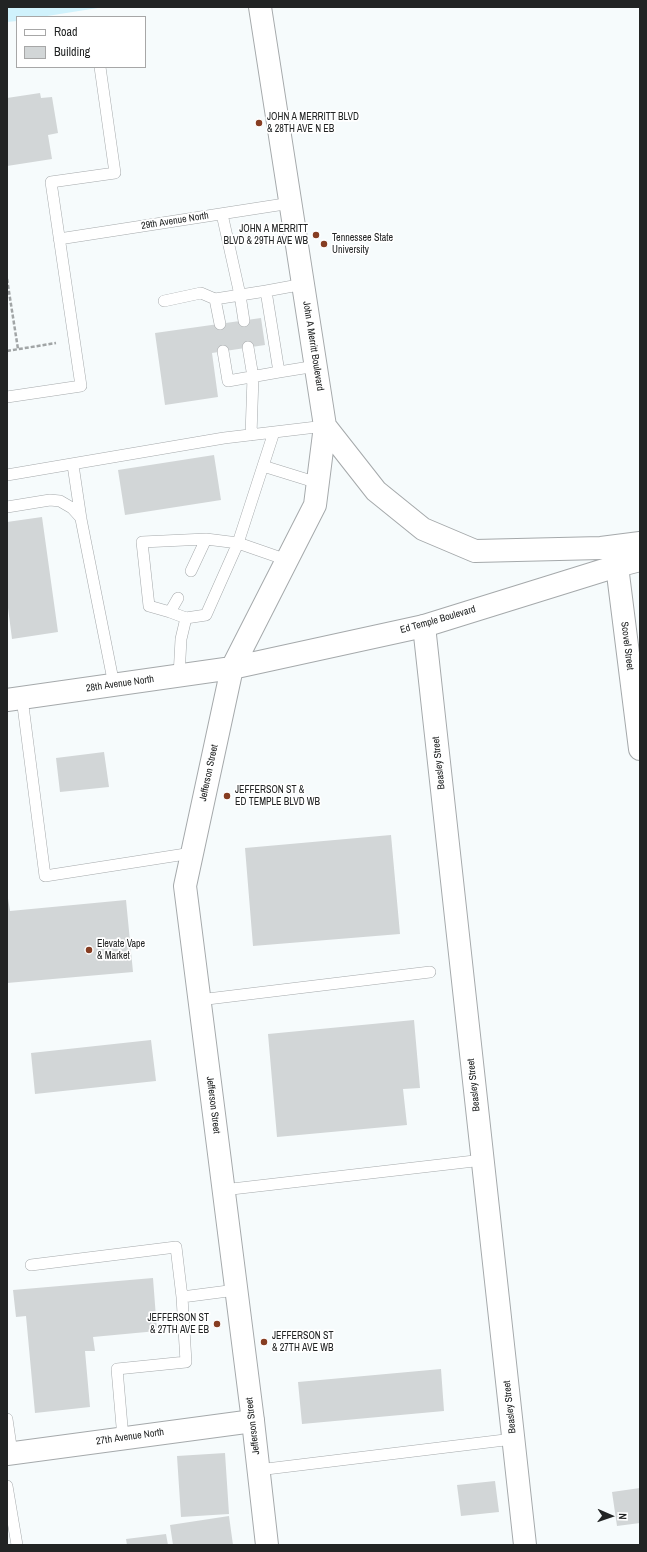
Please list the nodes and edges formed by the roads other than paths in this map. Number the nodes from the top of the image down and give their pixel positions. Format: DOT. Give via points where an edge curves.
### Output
graph roads {
  1 [pos="260,7"];
  2 [pos="100,68"];
  3 [pos="291,203"];
  4 [pos="222,214"];
  5 [pos="59,239"];
  6 [pos="304,284"];
  7 [pos="266,291"];
  8 [pos="240,296"];
  9 [pos="215,299"];
  10 [pos="164,301"];
  11 [pos="244,321"];
  12 [pos="220,324"];
  13 [pos="248,348"];
  14 [pos="223,351"];
  15 [pos="316,366"];
  16 [pos="279,372"];
  17 [pos="253,377"];
  18 [pos="7,397"];
  19 [pos="325,426"];
  20 [pos="274,432"];
  21 [pos="251,435"];
  22 [pos="73,465"];
  23 [pos="263,466"];
  24 [pos="7,475"];
  25 [pos="318,483"];
  26 [pos="7,507"];
  27 [pos="81,519"];
  28 [pos="206,539"];
  29 [pos="238,543"];
  30 [pos="640,543"];
  31 [pos="287,560"];
  32 [pos="640,560"];
  33 [pos="617,566"];
  34 [pos="191,571"];
  35 [pos="178,598"];
  36 [pos="170,612"];
  37 [pos="186,618"];
  38 [pos="424,626"];
  39 [pos="232,668"];
  40 [pos="179,676"];
  41 [pos="114,685"];
  42 [pos="11,699"];
  43 [pos="640,749"];
  44 [pos="192,853"];
  45 [pos="430,972"];
  46 [pos="199,1000"];
  47 [pos="483,1160"];
  48 [pos="223,1190"];
  49 [pos="31,1265"];
  50 [pos="236,1290"];
  51 [pos="182,1297"];
  52 [pos="7,1419"];
  53 [pos="253,1421"];
  54 [pos="123,1438"];
  55 [pos="513,1439"];
  56 [pos="9,1453"];
  57 [pos="258,1470"];
  58 [pos="7,1486"];
  59 [pos="17,1545"];
  60 [pos="267,1545"];
  61 [pos="525,1545"];
  1 -- 3 [label="street, John A Merritt Boulevard"];
  2 -- 5 [label="lane" via="115,172 51,182"];
  3 -- 4 [label="lane, 29th Avenue North"];
  3 -- 6 [label="street, John A Merritt Boulevard"];
  4 -- 5 [label="lane, 29th Avenue North"];
  4 -- 8 [label="lane"];
  5 -- 18 [label="lane" via="81,386"];
  6 -- 7 [label="lane"];
  6 -- 15 [label="street, John A Merritt Boulevard"];
  7 -- 8 [label="lane"];
  7 -- 16 [label="lane"];
  8 -- 9 [label="lane"];
  8 -- 11 [label="lane"];
  9 -- 10 [label="lane" via="201,293"];
  9 -- 12 [label="lane"];
  13 -- 17 [label="lane"];
  14 -- 17 [label="lane" via="228,381"];
  15 -- 16 [label="lane"];
  15 -- 19 [label="street, John A Merritt Boulevard"];
  16 -- 17 [label="lane"];
  17 -- 21 [label="lane"];
  19 -- 20 [label="lane"];
  19 -- 25 [label="street, John A Merritt Boulevard"];
  19 -- 30 [label="street" via="376,492 423,528 475,551 601,548"];
  20 -- 21 [label="lane"];
  20 -- 23 [label="lane"];
  21 -- 22 [label="lane"];
  22 -- 24 [label="lane"];
  22 -- 27 [label="lane"];
  23 -- 25 [label="lane"];
  23 -- 29 [label="lane"];
  25 -- 31 [label="street, John A Merritt Boulevard" via="315,504"];
  26 -- 27 [label="lane" via="50,500 60,501 72,508"];
  27 -- 41 [label="lane"];
  28 -- 29 [label="lane"];
  28 -- 34 [label="lane"];
  28 -- 36 [label="lane" via="142,542 149,606"];
  29 -- 31 [label="lane"];
  29 -- 37 [label="lane" via="206,615"];
  31 -- 39 [label="street, John A Merritt Boulevard"];
  32 -- 33 [label="street, Ed Temple Boulevard"];
  33 -- 38 [label="street, Ed Temple Boulevard"];
  33 -- 43 [label="street, Scovel Street"];
  35 -- 36 [label="lane"];
  36 -- 37 [label="lane"];
  37 -- 40 [label="lane" via="181,639"];
  38 -- 39 [label="street, Ed Temple Boulevard"];
  38 -- 47 [label="street, Beasley Street"];
  39 -- 40 [label="street, 28th Avenue North"];
  39 -- 44 [label="street, Jefferson Street"];
  40 -- 41 [label="street, 28th Avenue North"];
  41 -- 42 [label="street, 28th Avenue North"];
  42 -- 44 [label="lane" via="45,876"];
  44 -- 46 [label="street, Jefferson Street" via="184,886"];
  45 -- 46 [label="lane"];
  46 -- 48 [label="street, Jefferson Street"];
  47 -- 48 [label="lane"];
  47 -- 55 [label="street, Beasley Street"];
  48 -- 50 [label="street, Jefferson Street"];
  49 -- 51 [label="lane" via="176,1247"];
  50 -- 51 [label="lane"];
  50 -- 53 [label="street, Jefferson Street"];
  51 -- 54 [label="lane" via="186,1362 117,1369"];
  52 -- 56 [label="lane"];
  53 -- 54 [label="street, 27th Avenue North"];
  53 -- 57 [label="street, Jefferson Street"];
  54 -- 56 [label="street, 27th Avenue North"];
  55 -- 57 [label="lane"];
  55 -- 61 [label="street, Beasley Street"];
  57 -- 60 [label="street, Jefferson Street"];
  58 -- 59 [label="lane"];
}
